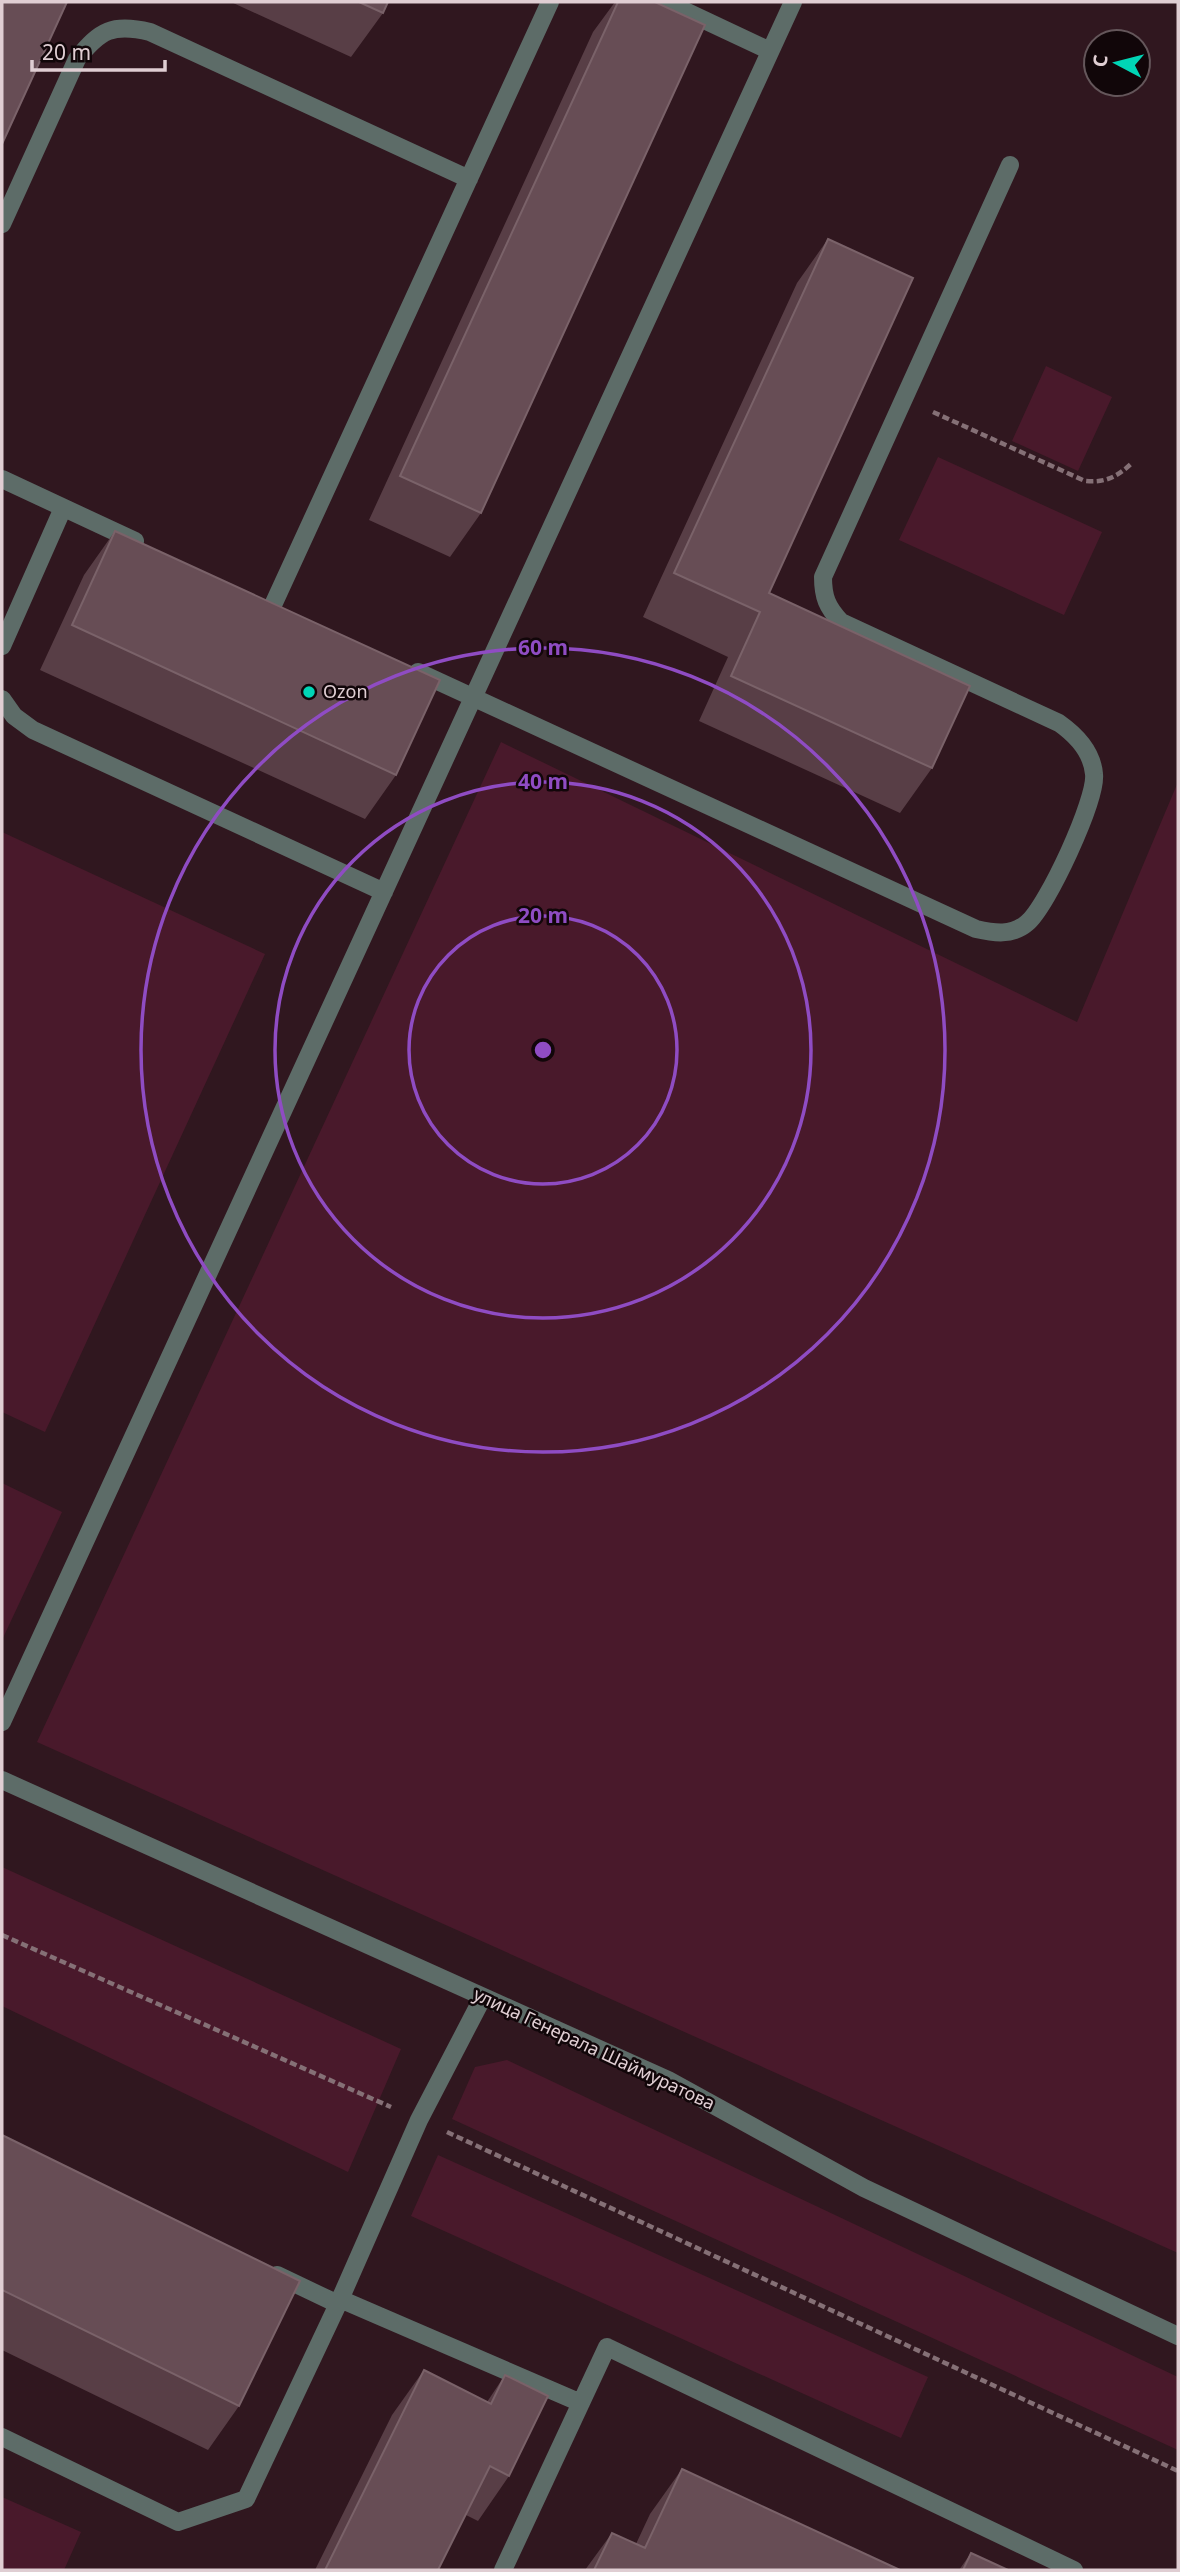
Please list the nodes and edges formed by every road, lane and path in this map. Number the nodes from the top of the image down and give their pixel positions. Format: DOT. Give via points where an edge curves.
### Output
graph roads {
  1 [pos="550,2"];
  2 [pos="666,2"];
  3 [pos="793,2"];
  4 [pos="770,51"];
  5 [pos="1010,165"];
  6 [pos="468,179"];
  7 [pos="2,224"];
  8 [pos="903,398"];
  9 [pos="1132,463"];
  10 [pos="2,480"];
  11 [pos="63,508"];
  12 [pos="154,550"];
  13 [pos="273,605"];
  14 [pos="2,646"];
  15 [pos="398,663"];
  16 [pos="473,697"];
  17 [pos="2,699"];
  18 [pos="384,892"];
  19 [pos="2,1722"];
  20 [pos="2,1780"];
  21 [pos="2,1935"];
  22 [pos="483,1997"];
  23 [pos="419,2120"];
  24 [pos="264,2269"];
  25 [pos="339,2301"];
  26 [pos="1178,2336"];
  27 [pos="581,2403"];
  28 [pos="2,2437"];
  29 [pos="1178,2471"];
  30 [pos="503,2570"];
  31 [pos="1073,2570"];
  1 -- 6 [label="street"];
  2 -- 4 [label="street"];
  3 -- 4 [label="street"];
  4 -- 16 [label="street"];
  5 -- 8 [label="street"];
  6 -- 7 [label="street" via="150,32 130,27 94,38 77,59"];
  6 -- 13 [label="street"];
  8 -- 9 [label="path" via="1085,481 1114,478"];
  8 -- 16 [label="street" via="830,559 823,577 823,597 841,622 1059,723 1075,734 1088,753 1094,775 1089,803 1043,905 1026,925 998,933 976,929"];
  10 -- 11 [label="street"];
  11 -- 12 [label="street"];
  11 -- 14 [label="street"];
  15 -- 16 [label="street"];
  16 -- 18 [label="street"];
  17 -- 18 [label="street" via="14,716 33,730"];
  18 -- 19 [label="street"];
  20 -- 22 [label="street, улица Генерала Шаймуратова"];
  21 -- 23 [label="path"];
  22 -- 23 [label="street"];
  22 -- 26 [label="street, улица Генерала Шаймуратова" via="668,2080 864,2188"];
  23 -- 25 [label="street"];
  23 -- 29 [label="path"];
  24 -- 25 [label="street"];
  25 -- 27 [label="street"];
  25 -- 28 [label="street" via="246,2499 178,2522"];
  27 -- 30 [label="street"];
  27 -- 31 [label="street" via="607,2347"];
}
